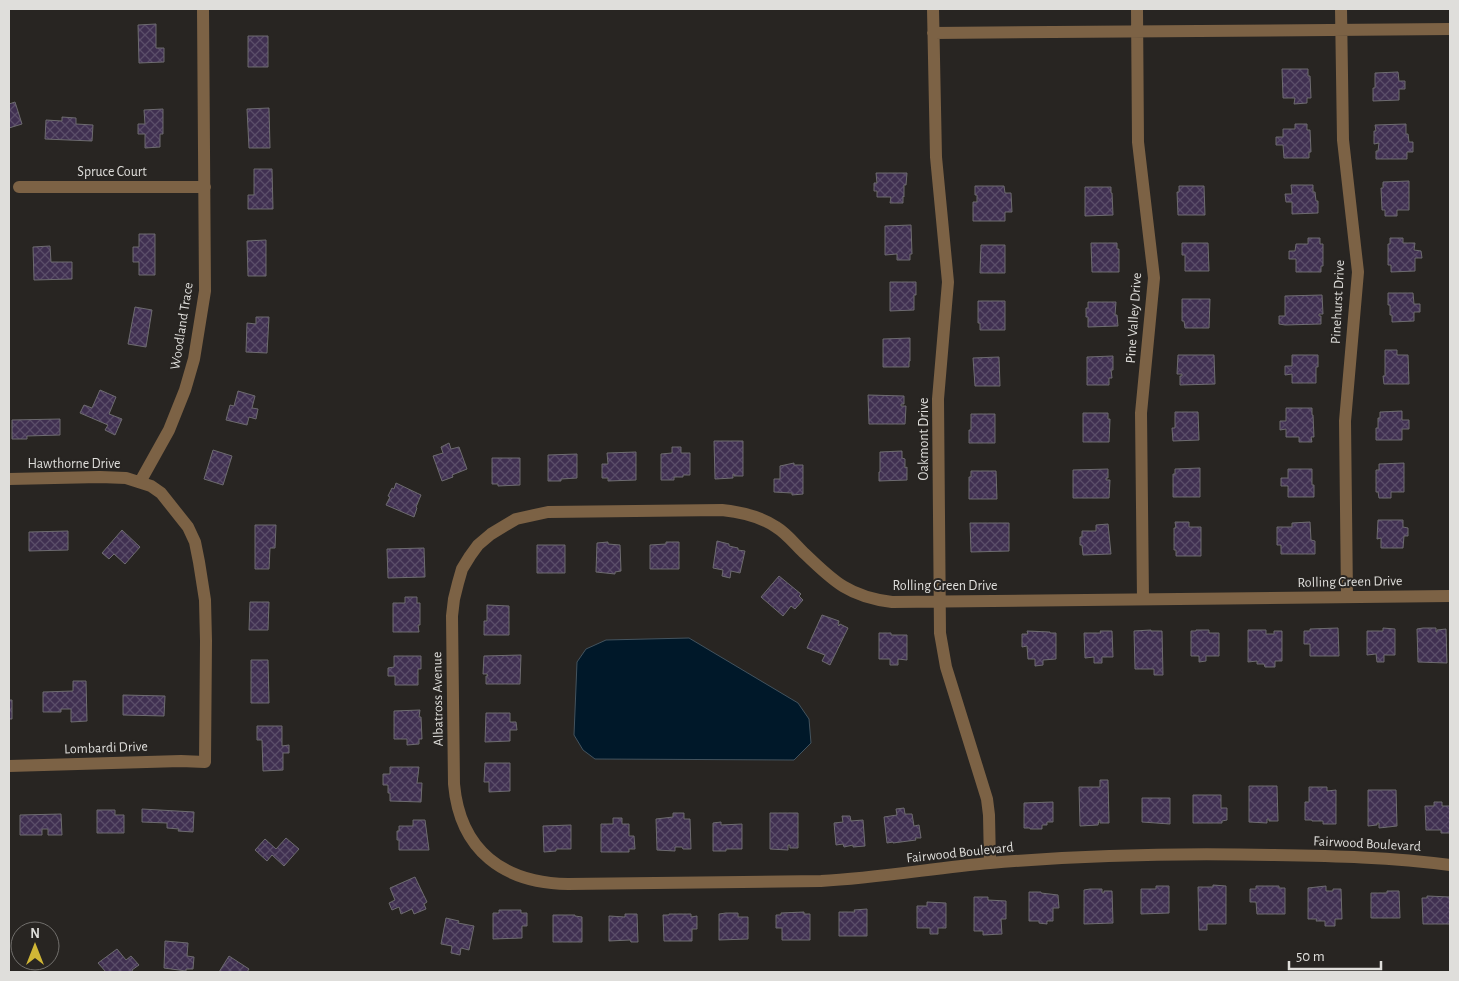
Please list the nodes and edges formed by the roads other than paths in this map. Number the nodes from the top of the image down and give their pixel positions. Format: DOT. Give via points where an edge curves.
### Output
graph roads {
  1 [pos="203,9"];
  2 [pos="933,9"];
  3 [pos="1136,9"];
  4 [pos="1341,9"];
  5 [pos="1450,29"];
  6 [pos="1341,30"];
  7 [pos="1137,31"];
  8 [pos="933,33"];
  9 [pos="19,187"];
  10 [pos="205,187"];
  11 [pos="9,479"];
  12 [pos="140,482"];
  13 [pos="478,545"];
  14 [pos="1450,596"];
  15 [pos="1347,598"];
  16 [pos="1143,600"];
  17 [pos="940,601"];
  18 [pos="9,766"];
  19 [pos="481,853"];
  20 [pos="990,863"];
  21 [pos="1450,865"];
  1 -- 10 [label="street, Woodland Trace"];
  2 -- 8 [label="street, Oakmont Drive"];
  3 -- 7 [label="street, Pine Valley Drive"];
  4 -- 6 [label="street, Pinehurst Drive"];
  5 -- 6 [label="street"];
  6 -- 7 [label="street"];
  6 -- 15 [label="street, Pinehurst Drive" via="1342,140 1358,272 1345,421"];
  7 -- 8 [label="street"];
  7 -- 16 [label="street, Pine Valley Drive" via="1138,142 1154,278 1141,413"];
  8 -- 17 [label="street, Oakmont Drive" via="936,157 948,282 938,399"];
  9 -- 10 [label="street, Spruce Court"];
  10 -- 12 [label="street, Woodland Trace" via="205,291 194,359 169,430"];
  11 -- 12 [label="street, Hawthorne Drive" via="100,477"];
  12 -- 18 [label="street, Lombardi Drive" via="161,493 188,527 195,542 205,600 205,762"];
  13 -- 17 [label="street, Rolling Green Drive" via="516,519 548,512 741,512 776,527 826,575 856,594 892,602"];
  13 -- 19 [label="street, Albatross Avenue" via="462,569 452,616 455,799 470,836"];
  14 -- 15 [label="street, Rolling Green Drive"];
  15 -- 16 [label="street, Rolling Green Drive"];
  16 -- 17 [label="street, Rolling Green Drive"];
  17 -- 20 [label="street, Oakmont Drive" via="940,633 946,667 987,799"];
  19 -- 20 [label="street, Fairwood Boulevard" via="516,875 549,884 821,881"];
  20 -- 21 [label="street, Fairwood Boulevard" via="1222,854 1324,856"];
}
